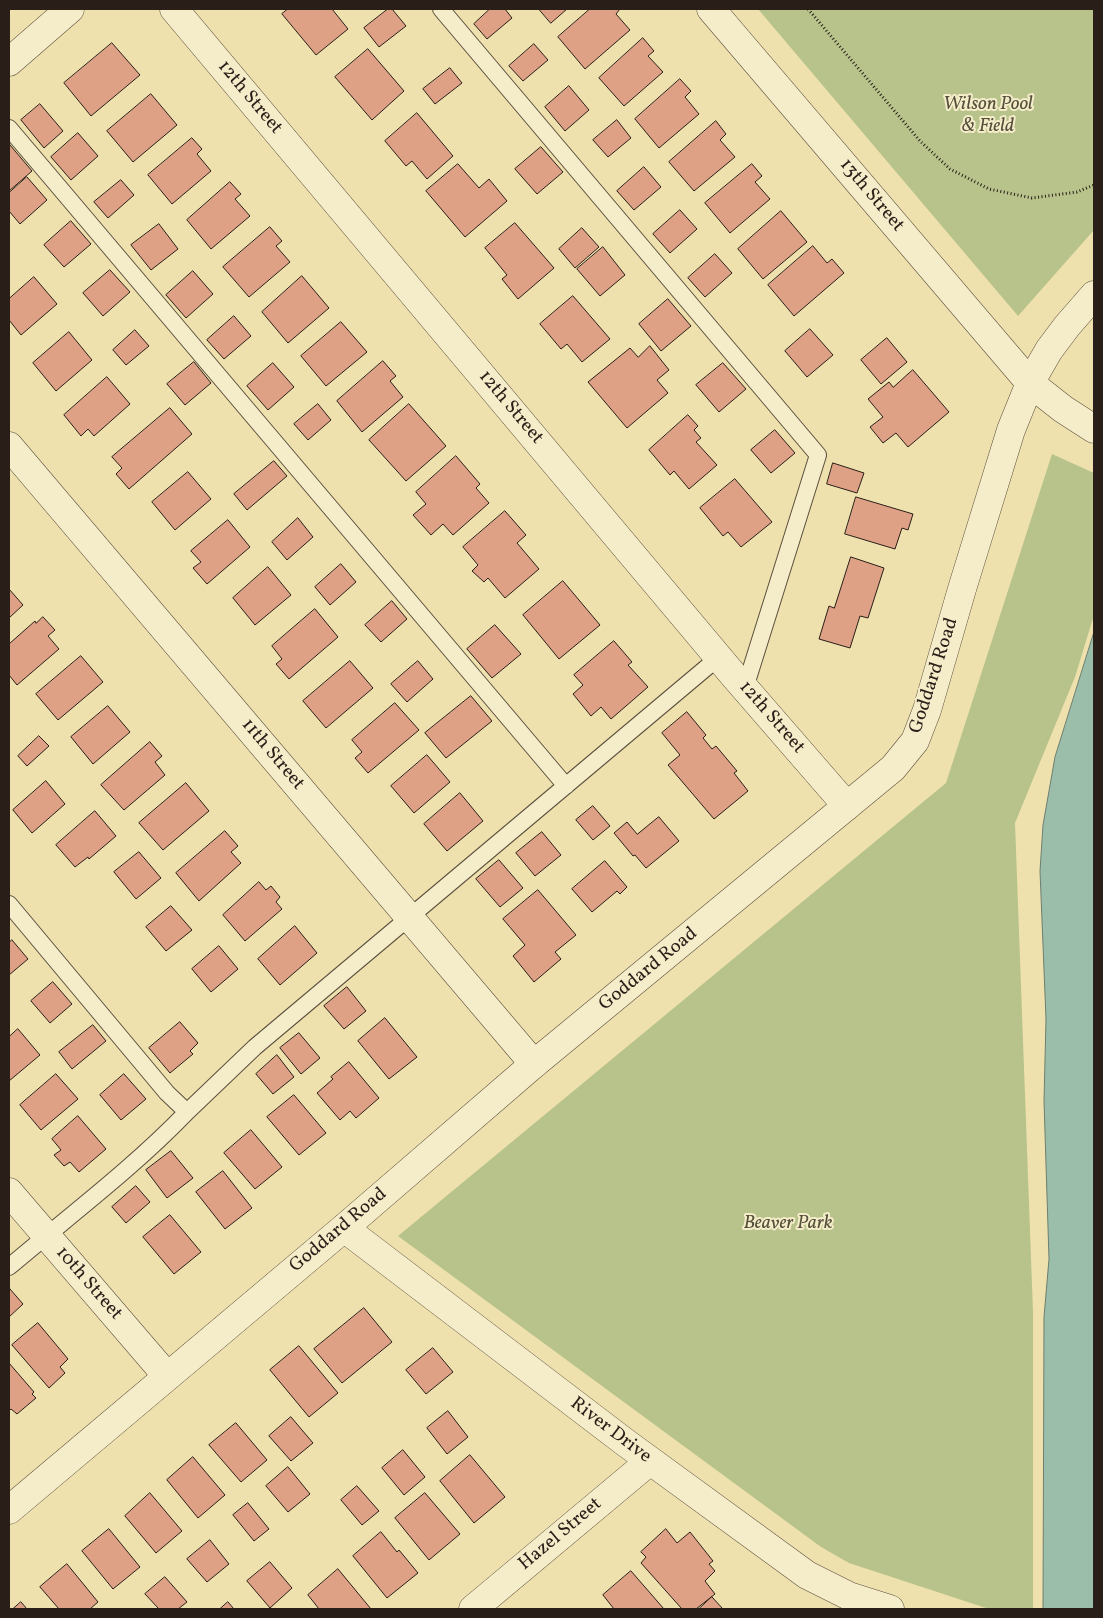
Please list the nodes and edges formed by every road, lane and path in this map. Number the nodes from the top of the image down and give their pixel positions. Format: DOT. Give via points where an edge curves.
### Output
graph roads {
  1 [pos="70,9"];
  2 [pos="174,9"];
  3 [pos="441,9"];
  4 [pos="712,9"];
  5 [pos="808,9"];
  6 [pos="9,62"];
  7 [pos="9,128"];
  8 [pos="1094,185"];
  9 [pos="1094,295"];
  10 [pos="1030,383"];
  11 [pos="1094,429"];
  12 [pos="9,446"];
  13 [pos="718,657"];
  14 [pos="745,688"];
  15 [pos="566,786"];
  16 [pos="848,806"];
  17 [pos="9,904"];
  18 [pos="410,917"];
  19 [pos="534,1064"];
  20 [pos="187,1112"];
  21 [pos="9,1192"];
  22 [pos="344,1228"];
  23 [pos="46,1236"];
  24 [pos="9,1267"];
  25 [pos="167,1376"];
  26 [pos="650,1461"];
  27 [pos="9,1510"];
  28 [pos="473,1609"];
  29 [pos="890,1609"];
  1 -- 6 [label="street"];
  2 -- 13 [label="street, 12th Street"];
  3 -- 14 [label="lane" via="818,455"];
  4 -- 10 [label="street, 13th Street"];
  5 -- 8 [label="path" via="920,141 950,169 988,189 1032,198 1077,192"];
  7 -- 15 [label="lane"];
  9 -- 10 [label="street, Goddard Road" via="1049,350"];
  10 -- 11 [label="street, 13th Street"];
  10 -- 16 [label="street, Goddard Road" via="1012,430 915,741 893,768"];
  12 -- 18 [label="street, 11th Street"];
  13 -- 14 [label="street, 12th Street"];
  13 -- 15 [label="lane"];
  14 -- 16 [label="street, 12th Street"];
  15 -- 18 [label="lane"];
  16 -- 19 [label="street, Goddard Road"];
  17 -- 20 [label="lane" via="167,1093"];
  18 -- 19 [label="street, 11th Street"];
  18 -- 20 [label="lane" via="255,1047"];
  19 -- 22 [label="street, Goddard Road"];
  20 -- 23 [label="lane" via="164,1136"];
  21 -- 23 [label="street, 10th Street"];
  22 -- 25 [label="street, Goddard Road"];
  22 -- 26 [label="street, River Drive"];
  23 -- 24 [label="lane"];
  23 -- 25 [label="street, 10th Street"];
  25 -- 27 [label="street, Goddard Road"];
  26 -- 28 [label="street, Hazel Street"];
  26 -- 29 [label="street, River Drive" via="808,1575 849,1596"];
}
